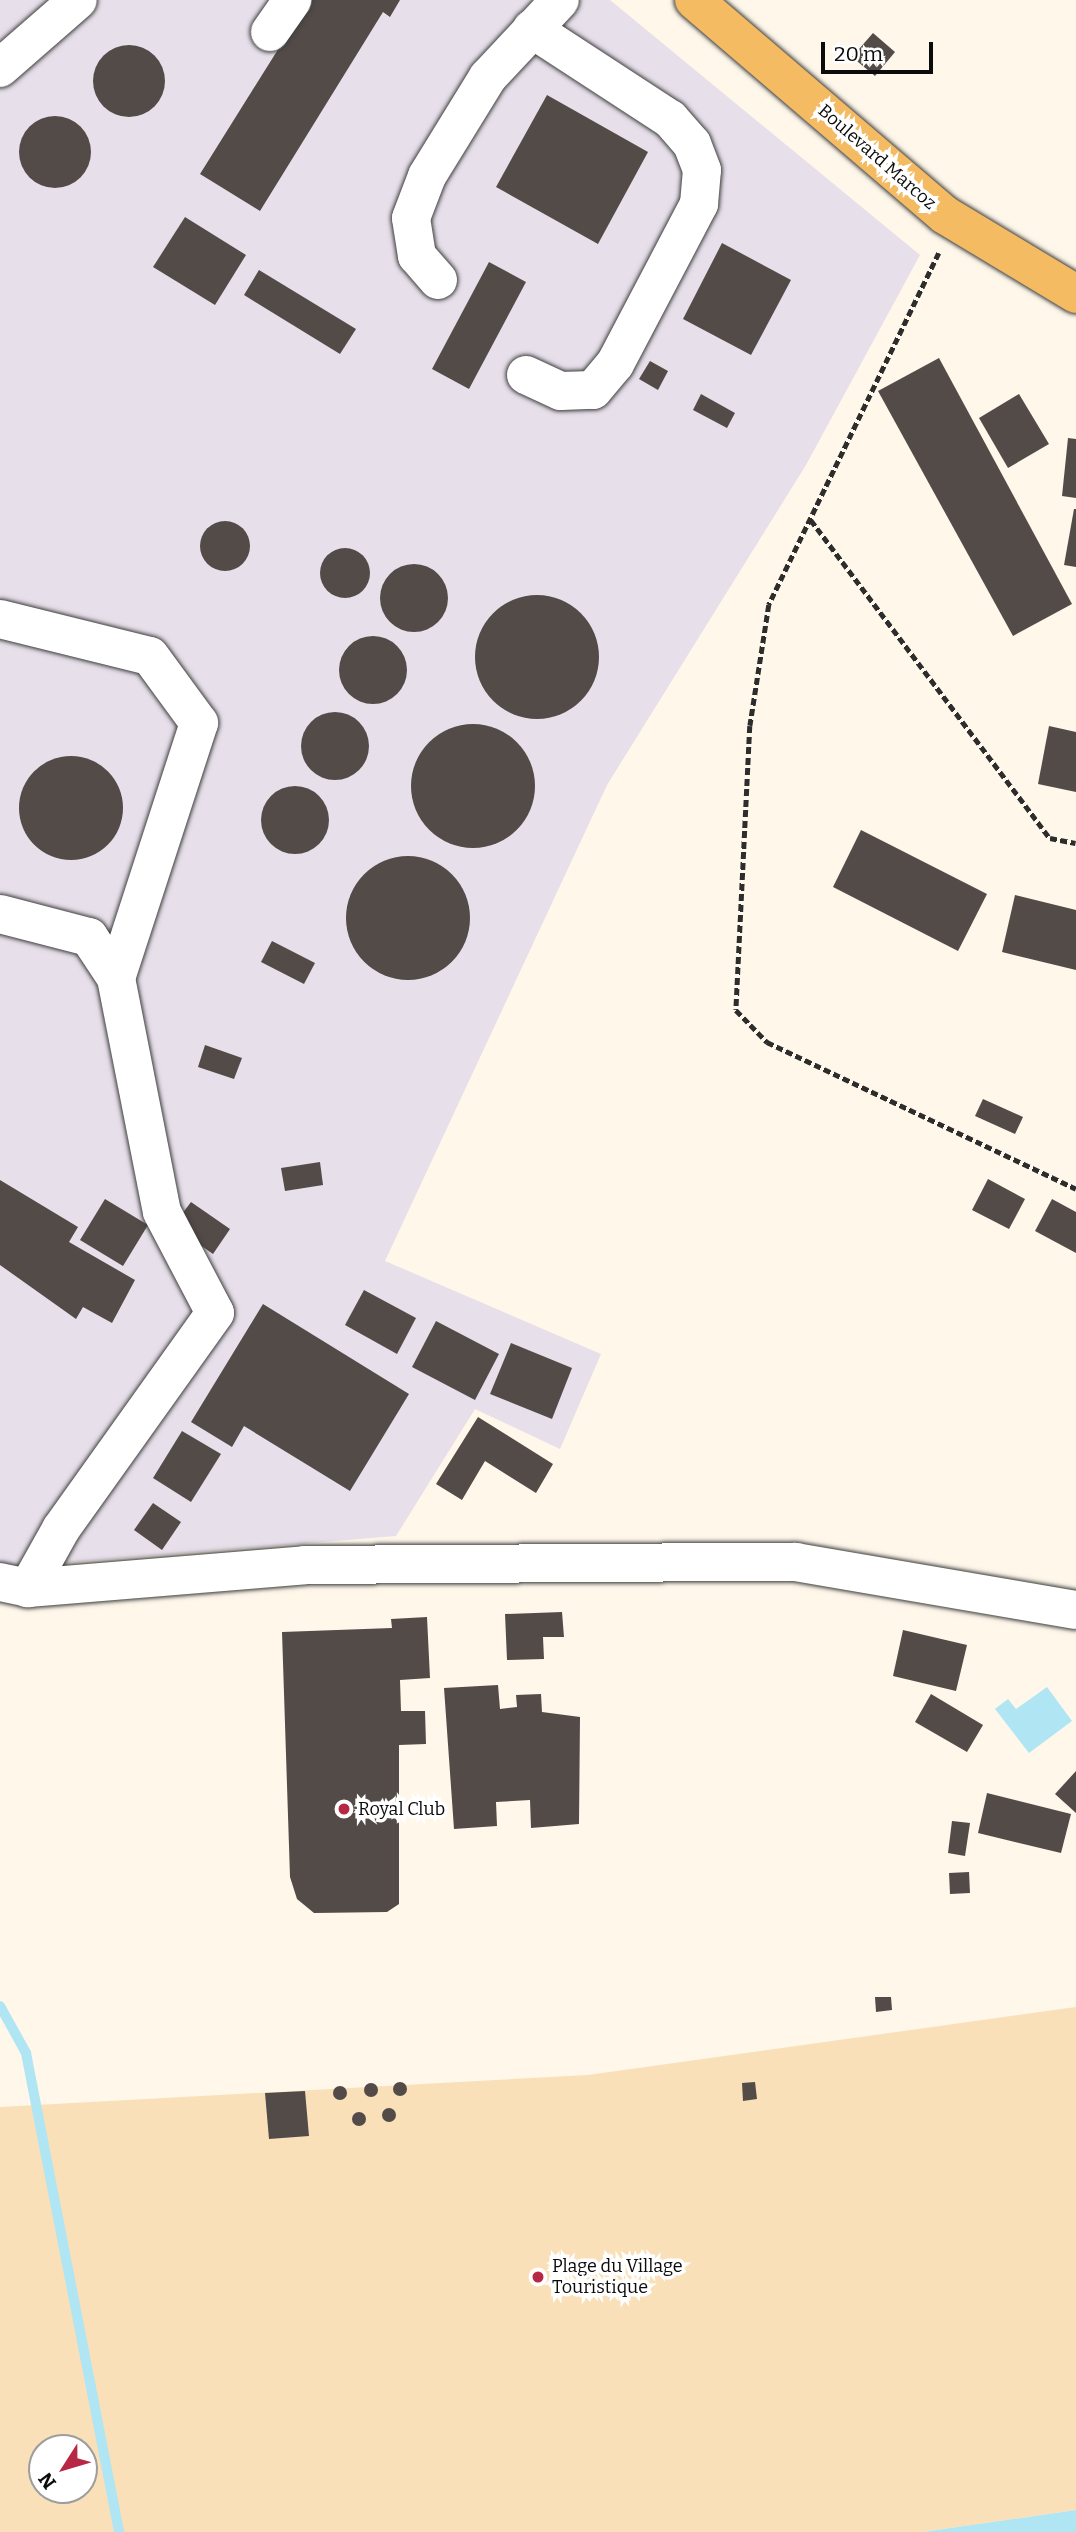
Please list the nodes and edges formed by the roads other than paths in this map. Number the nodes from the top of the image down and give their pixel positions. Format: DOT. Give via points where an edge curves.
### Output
graph roads {
  1 [pos="78,0"];
  2 [pos="292,0"];
  3 [pos="560,0"];
  4 [pos="694,0"];
  5 [pos="533,29"];
  6 [pos="270,32"];
  7 [pos="0,68"];
  8 [pos="438,280"];
  9 [pos="1076,294"];
  10 [pos="526,375"];
  11 [pos="0,620"];
  12 [pos="0,914"];
  13 [pos="116,978"];
  14 [pos="14,1585"];
  15 [pos="1076,1610"];
  1 -- 7 [label="street"];
  2 -- 6 [label="street"];
  3 -- 5 [label="street"];
  4 -- 9 [label="main road, Boulevard Marcoz" via="955,221"];
  5 -- 8 [label="street" via="488,77 423,186 411,218 417,256"];
  5 -- 10 [label="street" via="670,119 692,144 702,170 699,204 615,364 593,390 561,391"];
  11 -- 13 [label="street" via="150,656 199,723"];
  12 -- 13 [label="street" via="89,937"];
  13 -- 14 [label="street" via="162,1212 215,1314 61,1529"];
  14 -- 15 [label="street" via="305,1565 795,1562"];
}
